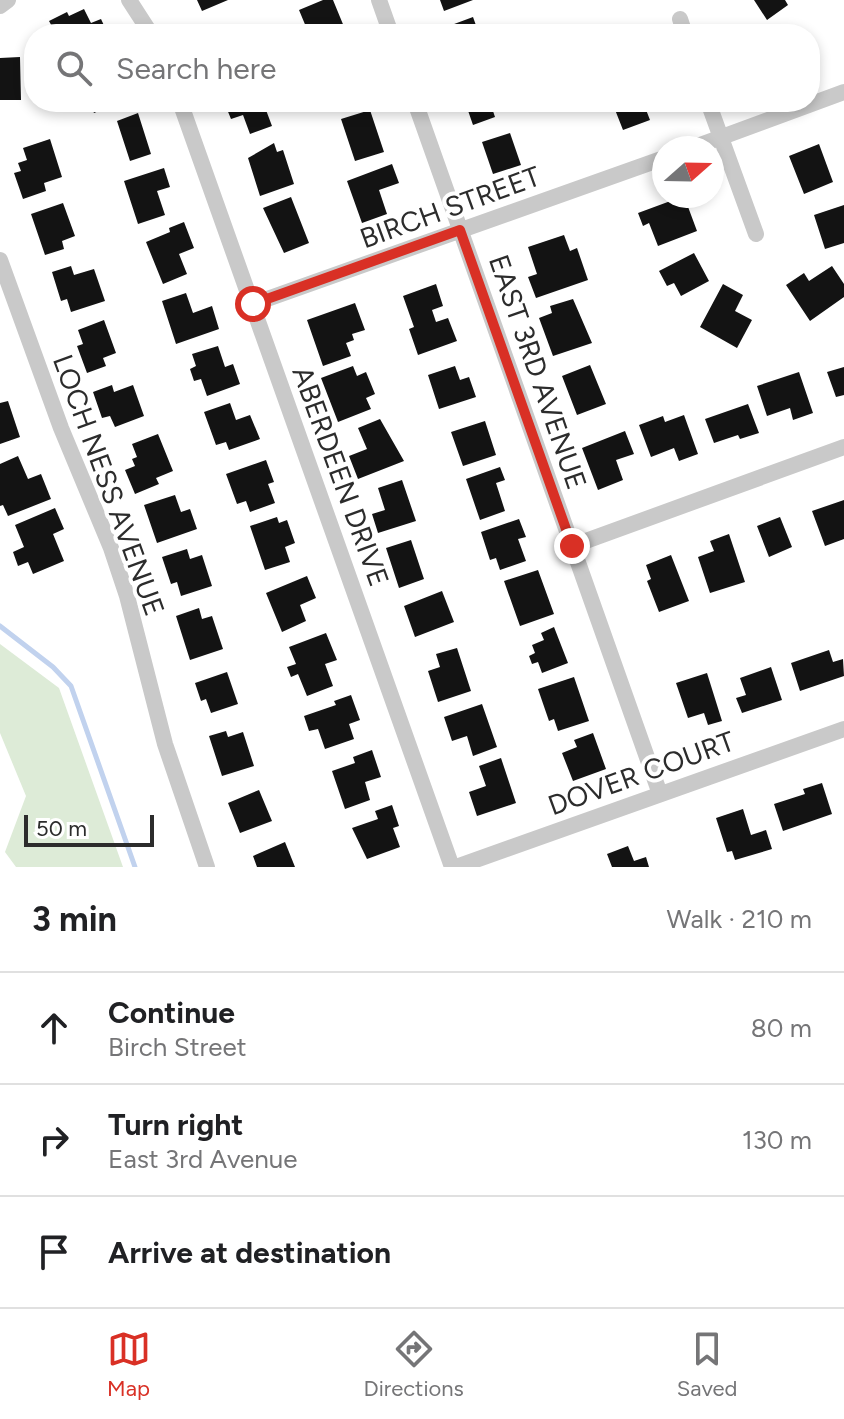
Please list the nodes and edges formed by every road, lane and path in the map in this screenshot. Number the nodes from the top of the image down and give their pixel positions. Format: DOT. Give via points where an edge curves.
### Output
graph roads {
  1 [pos="8,0"];
  2 [pos="129,0"];
  3 [pos="379,0"];
  4 [pos="0,6"];
  5 [pos="145,24"];
  6 [pos="387,24"];
  7 [pos="844,92"];
  8 [pos="820,101"];
  9 [pos="184,112"];
  10 [pos="419,112"];
  11 [pos="711,112"];
  12 [pos="790,112"];
  13 [pos="719,136"];
  14 [pos="724,137"];
  15 [pos="724,149"];
  16 [pos="652,162"];
  17 [pos="460,230"];
  18 [pos="756,234"];
  19 [pos="0,260"];
  20 [pos="253,304"];
  21 [pos="844,447"];
  22 [pos="572,546"];
  23 [pos="844,729"];
  24 [pos="660,794"];
  25 [pos="207,867"];
  26 [pos="454,867"];
  1 -- 4 [label="street"];
  2 -- 5 [label="street"];
  3 -- 6 [label="street"];
  7 -- 8 [label="street"];
  9 -- 20 [label="street, ABERDEEN DRIVE"];
  10 -- 17 [label="street, EAST 3RD AVENUE"];
  11 -- 13 [label="street"];
  12 -- 14 [label="street"];
  15 -- 18 [label="street"];
  16 -- 17 [label="street, BIRCH STREET"];
  17 -- 20 [label="street, BIRCH STREET"];
  17 -- 22 [label="street, EAST 3RD AVENUE"];
  19 -- 25 [label="street, LOCH NESS AVENUE" via="119,572 165,744"];
  20 -- 26 [label="street, ABERDEEN DRIVE"];
  21 -- 22 [label="street"];
  22 -- 24 [label="street, EAST 3RD AVENUE"];
  23 -- 24 [label="street, DOVER COURT"];
  24 -- 26 [label="street, DOVER COURT"];
}
